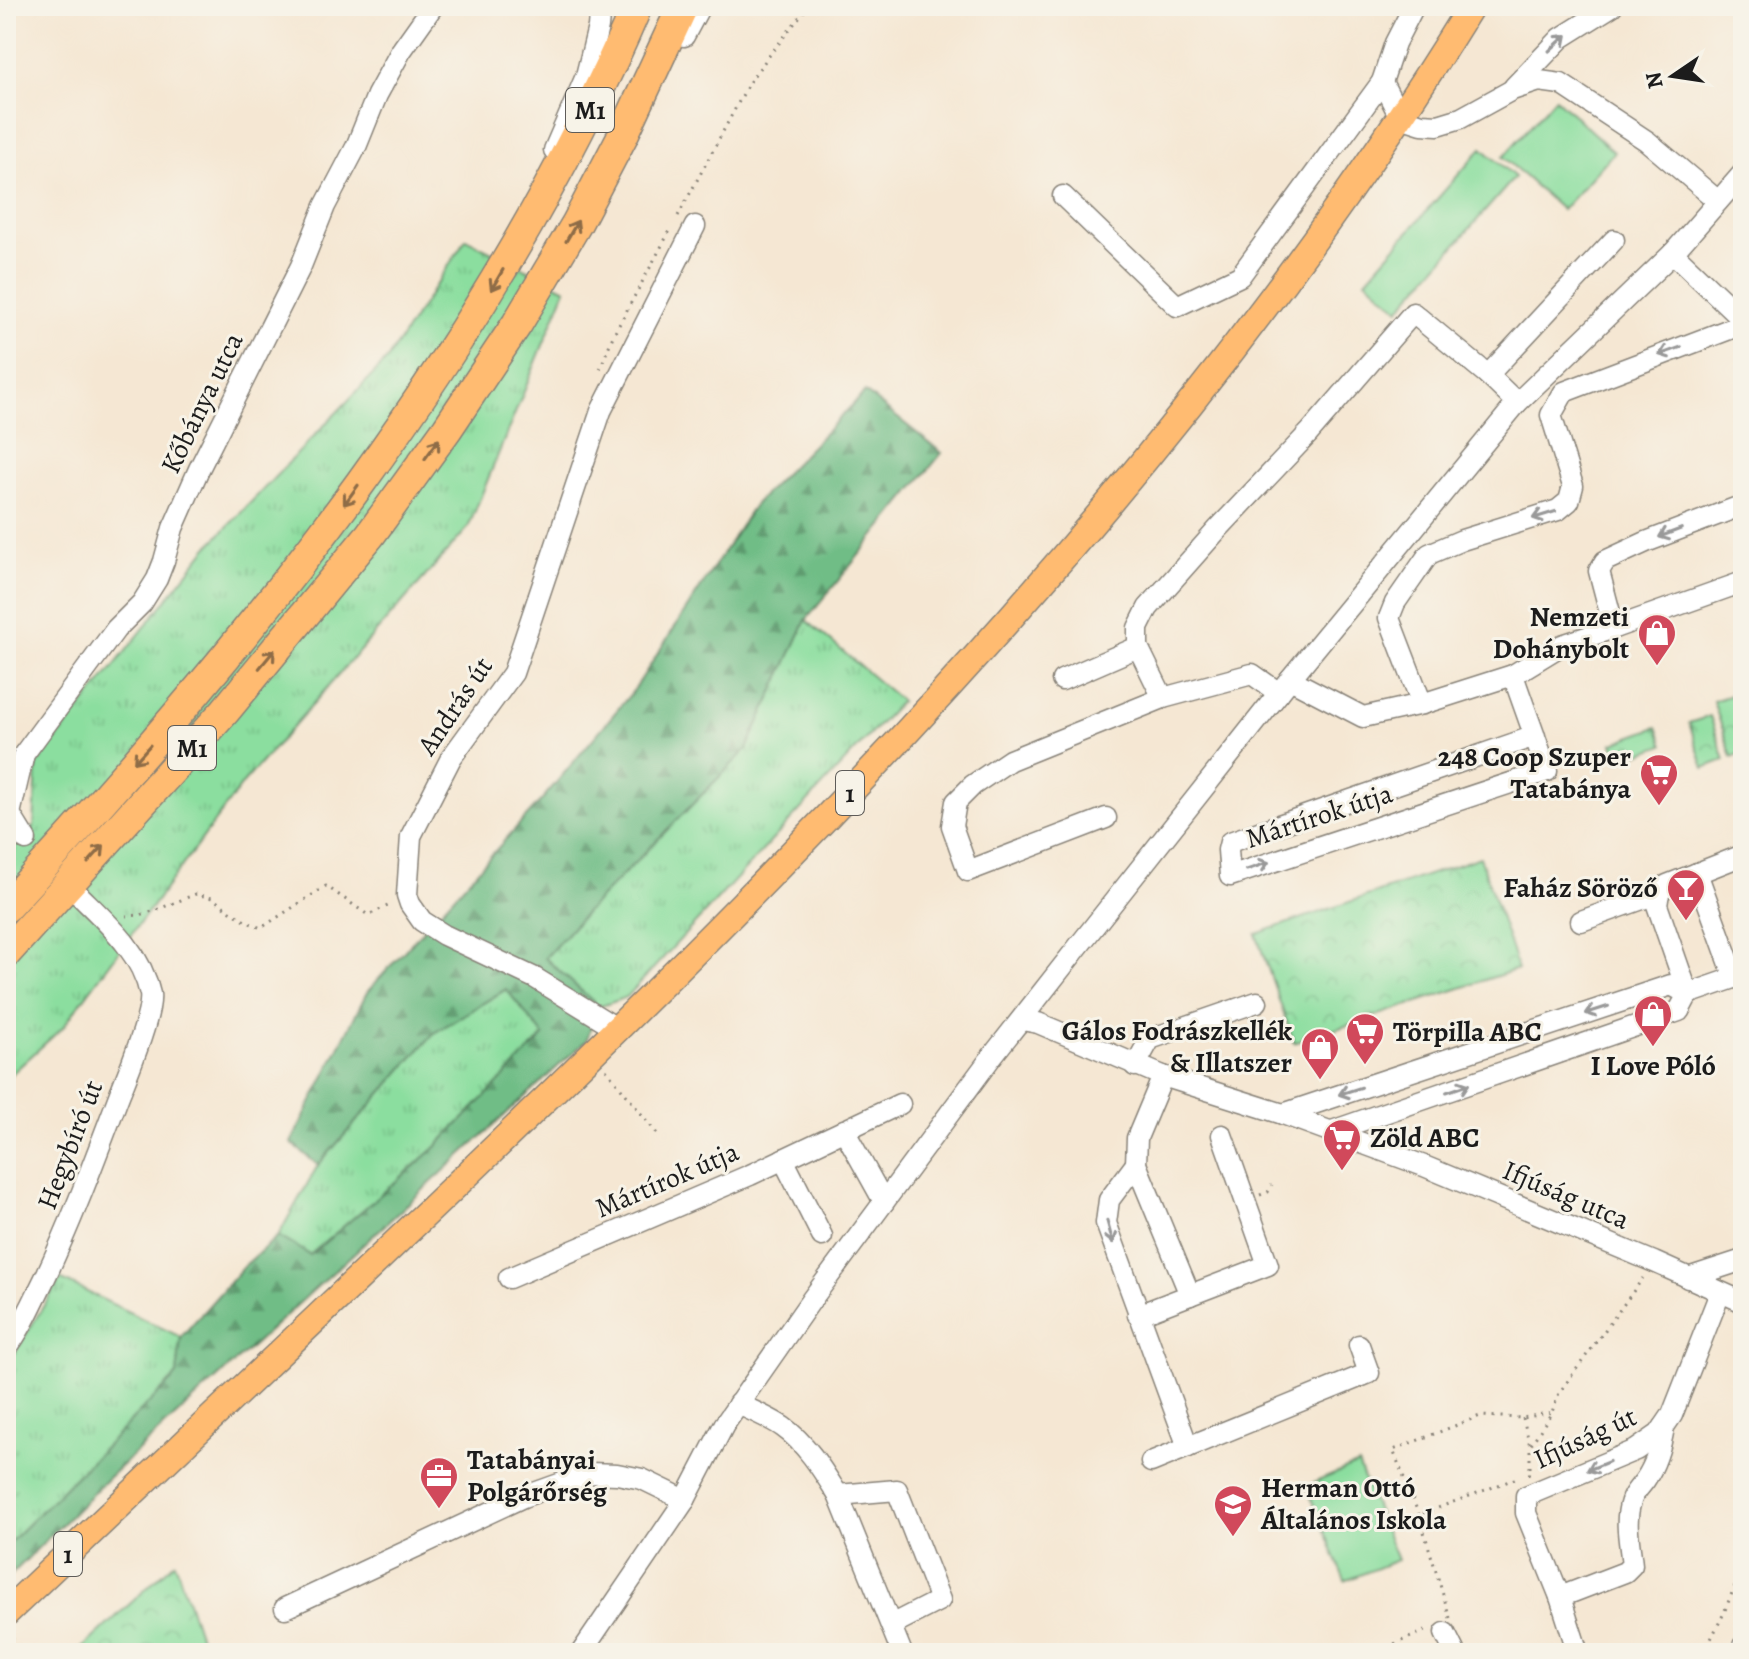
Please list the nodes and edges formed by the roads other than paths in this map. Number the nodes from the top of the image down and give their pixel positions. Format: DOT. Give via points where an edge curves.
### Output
graph roads {
  1 [pos="433,6"];
  2 [pos="600,6"];
  3 [pos="637,6"];
  4 [pos="683,6"];
  5 [pos="700,6"];
  6 [pos="1414,6"];
  7 [pos="1471,6"];
  8 [pos="1612,6"];
  9 [pos="1382,82"];
  10 [pos="1512,90"];
  11 [pos="1400,117"];
  12 [pos="623,135"];
  13 [pos="1743,173"];
  14 [pos="1063,196"];
  15 [pos="1718,201"];
  16 [pos="536,212"];
  17 [pos="687,220"];
  18 [pos="1614,240"];
  19 [pos="1673,253"];
  20 [pos="1743,322"];
  21 [pos="1488,375"];
  22 [pos="1517,403"];
  23 [pos="1743,505"];
  24 [pos="1743,582"];
  25 [pos="1614,628"];
  26 [pos="1138,647"];
  27 [pos="1513,675"];
  28 [pos="1062,680"];
  29 [pos="1284,686"];
  30 [pos="1163,698"];
  31 [pos="1422,704"];
  32 [pos="1535,736"];
  33 [pos="8,815"];
  34 [pos="1106,818"];
  35 [pos="26,840"];
  36 [pos="1743,855"];
  37 [pos="1697,873"];
  38 [pos="76,892"];
  39 [pos="1659,893"];
  40 [pos="6,907"];
  41 [pos="1581,921"];
  42 [pos="6,953"];
  43 [pos="1739,976"];
  44 [pos="1688,994"];
  45 [pos="1257,1002"];
  46 [pos="1022,1020"];
  47 [pos="618,1029"];
  48 [pos="1135,1066"];
  49 [pos="1163,1076"];
  50 [pos="900,1104"];
  51 [pos="1283,1114"];
  52 [pos="844,1130"];
  53 [pos="1332,1131"];
  54 [pos="1222,1135"];
  55 [pos="783,1159"];
  56 [pos="1136,1164"];
  57 [pos="884,1202"];
  58 [pos="822,1236"];
  59 [pos="1743,1260"];
  60 [pos="509,1278"];
  61 [pos="1688,1278"];
  62 [pos="1720,1293"];
  63 [pos="1190,1295"];
  64 [pos="1743,1302"];
  65 [pos="1138,1315"];
  66 [pos="1359,1345"];
  67 [pos="6,1349"];
  68 [pos="738,1404"];
  69 [pos="1664,1427"];
  70 [pos="1188,1447"];
  71 [pos="1151,1462"];
  72 [pos="838,1495"];
  73 [pos="685,1500"];
  74 [pos="1560,1597"];
  75 [pos="285,1608"];
  76 [pos="6,1613"];
  77 [pos="891,1625"];
  78 [pos="1445,1626"];
  79 [pos="1743,1646"];
  80 [pos="581,1653"];
  81 [pos="902,1653"];
  82 [pos="1455,1653"];
  83 [pos="1578,1653"];
  84 [pos="1740,1653"];
  1 -- 33 [label="street, Kőbánya utca" via="377,95 301,266 199,469 157,579 24,754"];
  2 -- 16 [label="street" via="586,76 550,157"];
  3 -- 16 [label="highway, M1"];
  4 -- 12 [label="highway, M1"];
  5 -- 12 [label="street" via="660,84"];
  6 -- 9 [label="street"];
  7 -- 11 [label="main road, 1"];
  10 -- 8 [label="street, one-way" via="1561,38"];
  9 -- 11 [label="street"];
  9 -- 14 [label="street" via="1240,276 1177,306"];
  10 -- 11 [label="street" via="1438,125"];
  10 -- 15 [label="street" via="1539,81 1561,84 1647,141"];
  11 -- 47 [label="main road, 1" via="1321,233 1095,522 869,774"];
  42 -- 12 [label="highway, M1, one-way" via="225,711 370,535 517,324"];
  13 -- 15 [label="street"];
  15 -- 19 [label="street"];
  16 -- 40 [label="highway, M1, one-way" via="481,306 326,530 189,701"];
  17 -- 47 [label="street, András út" via="601,411 513,673 451,758 411,836 407,895 422,921 535,978"];
  18 -- 21 [label="street"];
  19 -- 20 [label="street"];
  19 -- 22 [label="street"];
  20 -- 31 [label="street, one-way" via="1564,392 1551,415 1573,486 1569,501 1558,510 1429,554 1395,603 1389,618"];
  21 -- 22 [label="street"];
  21 -- 26 [label="street" via="1413,313 1148,608 1138,628"];
  22 -- 29 [label="street"];
  23 -- 25 [label="street, one-way" via="1605,561 1599,571"];
  24 -- 25 [label="street"];
  25 -- 27 [label="street" via="1562,645"];
  26 -- 28 [label="street"];
  26 -- 30 [label="street"];
  27 -- 31 [label="street"];
  27 -- 32 [label="street, Mártírok útja"];
  29 -- 30 [label="street" via="1252,674"];
  29 -- 31 [label="street" via="1363,717"];
  29 -- 46 [label="street"];
  30 -- 34 [label="street" via="1010,760 956,802 952,826 968,871"];
  32 -- 32 [label="street, Mártírok útja, one-way" via="1230,842 1230,876 1547,771"];
  33 -- 35 [label="street"];
  36 -- 37 [label="street"];
  37 -- 39 [label="street"];
  37 -- 43 [label="street"];
  38 -- 67 [label="street, Hegybíró út" via="137,960 151,999 138,1047 62,1240"];
  39 -- 41 [label="street"];
  39 -- 44 [label="street" via="1657,905"];
  43 -- 44 [label="street"];
  44 -- 51 [label="street, one-way" via="1671,985"];
  53 -- 44 [label="street, one-way" via="1679,1011"];
  45 -- 48 [label="street" via="1150,1039"];
  46 -- 48 [label="street, Ifjúság utca"];
  46 -- 57 [label="street"];
  47 -- 76 [label="main road, 1"];
  48 -- 49 [label="street, Ifjúság utca"];
  49 -- 51 [label="street, Ifjúság utca"];
  49 -- 56 [label="street" via="1137,1138"];
  50 -- 52 [label="street, Mártírok útja"];
  51 -- 53 [label="street, Ifjúság utca"];
  52 -- 55 [label="street, Mártírok útja"];
  52 -- 57 [label="street"];
  53 -- 61 [label="street, Ifjúság utca"];
  54 -- 63 [label="street" via="1268,1265"];
  55 -- 58 [label="street"];
  55 -- 60 [label="street, Mártírok útja"];
  56 -- 63 [label="street"];
  56 -- 65 [label="street, one-way" via="1109,1200 1106,1223"];
  57 -- 68 [label="street"];
  59 -- 61 [label="street"];
  61 -- 62 [label="street, Ifjúság utca"];
  62 -- 64 [label="street, Ifjúság utca"];
  62 -- 69 [label="street, Ifjúság út"];
  63 -- 65 [label="street"];
  65 -- 70 [label="street"];
  66 -- 70 [label="street" via="1369,1373"];
  68 -- 72 [label="street" via="783,1427 824,1471"];
  68 -- 73 [label="street"];
  69 -- 74 [label="street, Ifjúság út" via="1661,1446 1628,1511 1632,1565"];
  69 -- 74 [label="street, Ifjúság út, one-way" via="1636,1450 1526,1496 1526,1513"];
  70 -- 71 [label="street"];
  72 -- 77 [label="street"];
  72 -- 77 [label="street" via="897,1490 940,1600"];
  73 -- 75 [label="street" via="642,1479 590,1473 523,1497"];
  73 -- 80 [label="street"];
  74 -- 83 [label="street"];
  77 -- 81 [label="street"];
  78 -- 82 [label="street"];
  79 -- 84 [label="street"];
}
